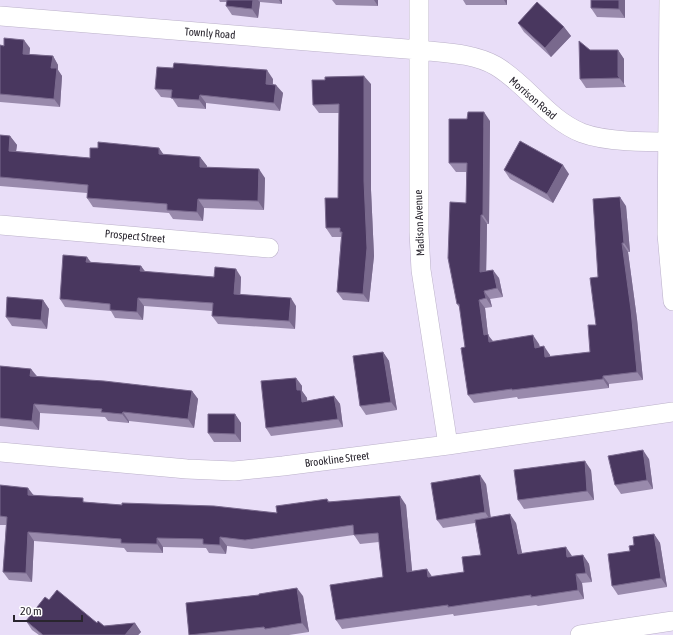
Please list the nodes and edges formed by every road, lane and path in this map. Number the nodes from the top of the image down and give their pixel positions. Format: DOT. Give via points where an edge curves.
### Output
graph roads {
  1 [pos="419,0"];
  2 [pos="669,0"];
  3 [pos="0,16"];
  4 [pos="419,50"];
  5 [pos="671,142"];
  6 [pos="0,225"];
  7 [pos="269,248"];
  8 [pos="673,302"];
  9 [pos="673,412"];
  10 [pos="448,445"];
  11 [pos="0,452"];
  12 [pos="673,621"];
  13 [pos="580,635"];
  1 -- 4 [label="street, Madison Avenue"];
  2 -- 5 [label="street"];
  3 -- 4 [label="street, Townly Road"];
  4 -- 5 [label="street, Morrison Road" via="469,56 496,66 555,118 583,134 618,140"];
  4 -- 10 [label="street, Madison Avenue" via="418,193 421,270"];
  5 -- 8 [label="street" via="667,234"];
  6 -- 7 [label="street, Prospect Street"];
  9 -- 10 [label="street, Brookline Street"];
  10 -- 11 [label="street, Brookline Street" via="234,471"];
  12 -- 13 [label="street"];
}
